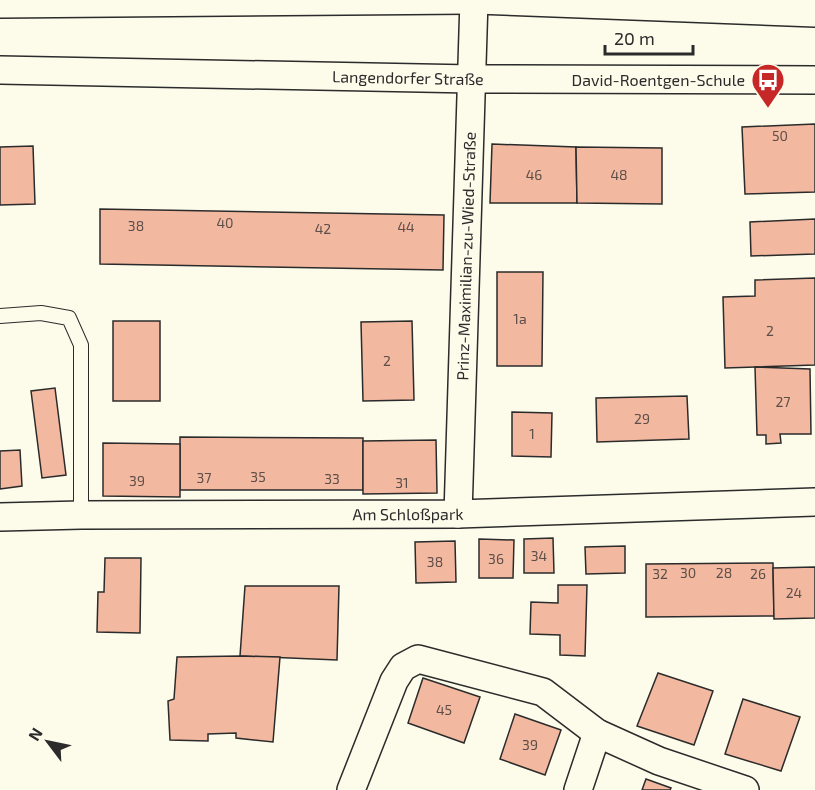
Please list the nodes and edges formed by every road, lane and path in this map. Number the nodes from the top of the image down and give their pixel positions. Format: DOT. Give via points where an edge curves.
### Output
graph roads {
  1 [pos="469,0"];
  2 [pos="475,0"];
  3 [pos="0,4"];
  4 [pos="815,13"];
  5 [pos="0,70"];
  6 [pos="472,79"];
  7 [pos="815,80"];
  8 [pos="0,316"];
  9 [pos="815,502"];
  10 [pos="458,514"];
  11 [pos="81,515"];
  12 [pos="0,517"];
  13 [pos="597,733"];
  14 [pos="351,790"];
  15 [pos="578,790"];
  16 [pos="745,790"];
  1 -- 3 [label="street"];
  2 -- 4 [label="street"];
  2 -- 6 [label="street, Prinz-Maximilian-zu-Wied-Straße"];
  5 -- 6 [label="street, Langendorfer Straße"];
  6 -- 7 [label="street, Langendorfer Straße"];
  6 -- 10 [label="street, Prinz-Maximilian-zu-Wied-Straße"];
  8 -- 11 [label="lane" via="41,313 69,318 81,345"];
  9 -- 10 [label="street, Am Schloßpark"];
  10 -- 11 [label="street, Am Schloßpark"];
  11 -- 12 [label="street, Am Schloßpark"];
  13 -- 14 [label="street" via="543,692 418,658 403,667 394,681"];
  13 -- 15 [label="street"];
  13 -- 16 [label="street" via="658,761"];
}
